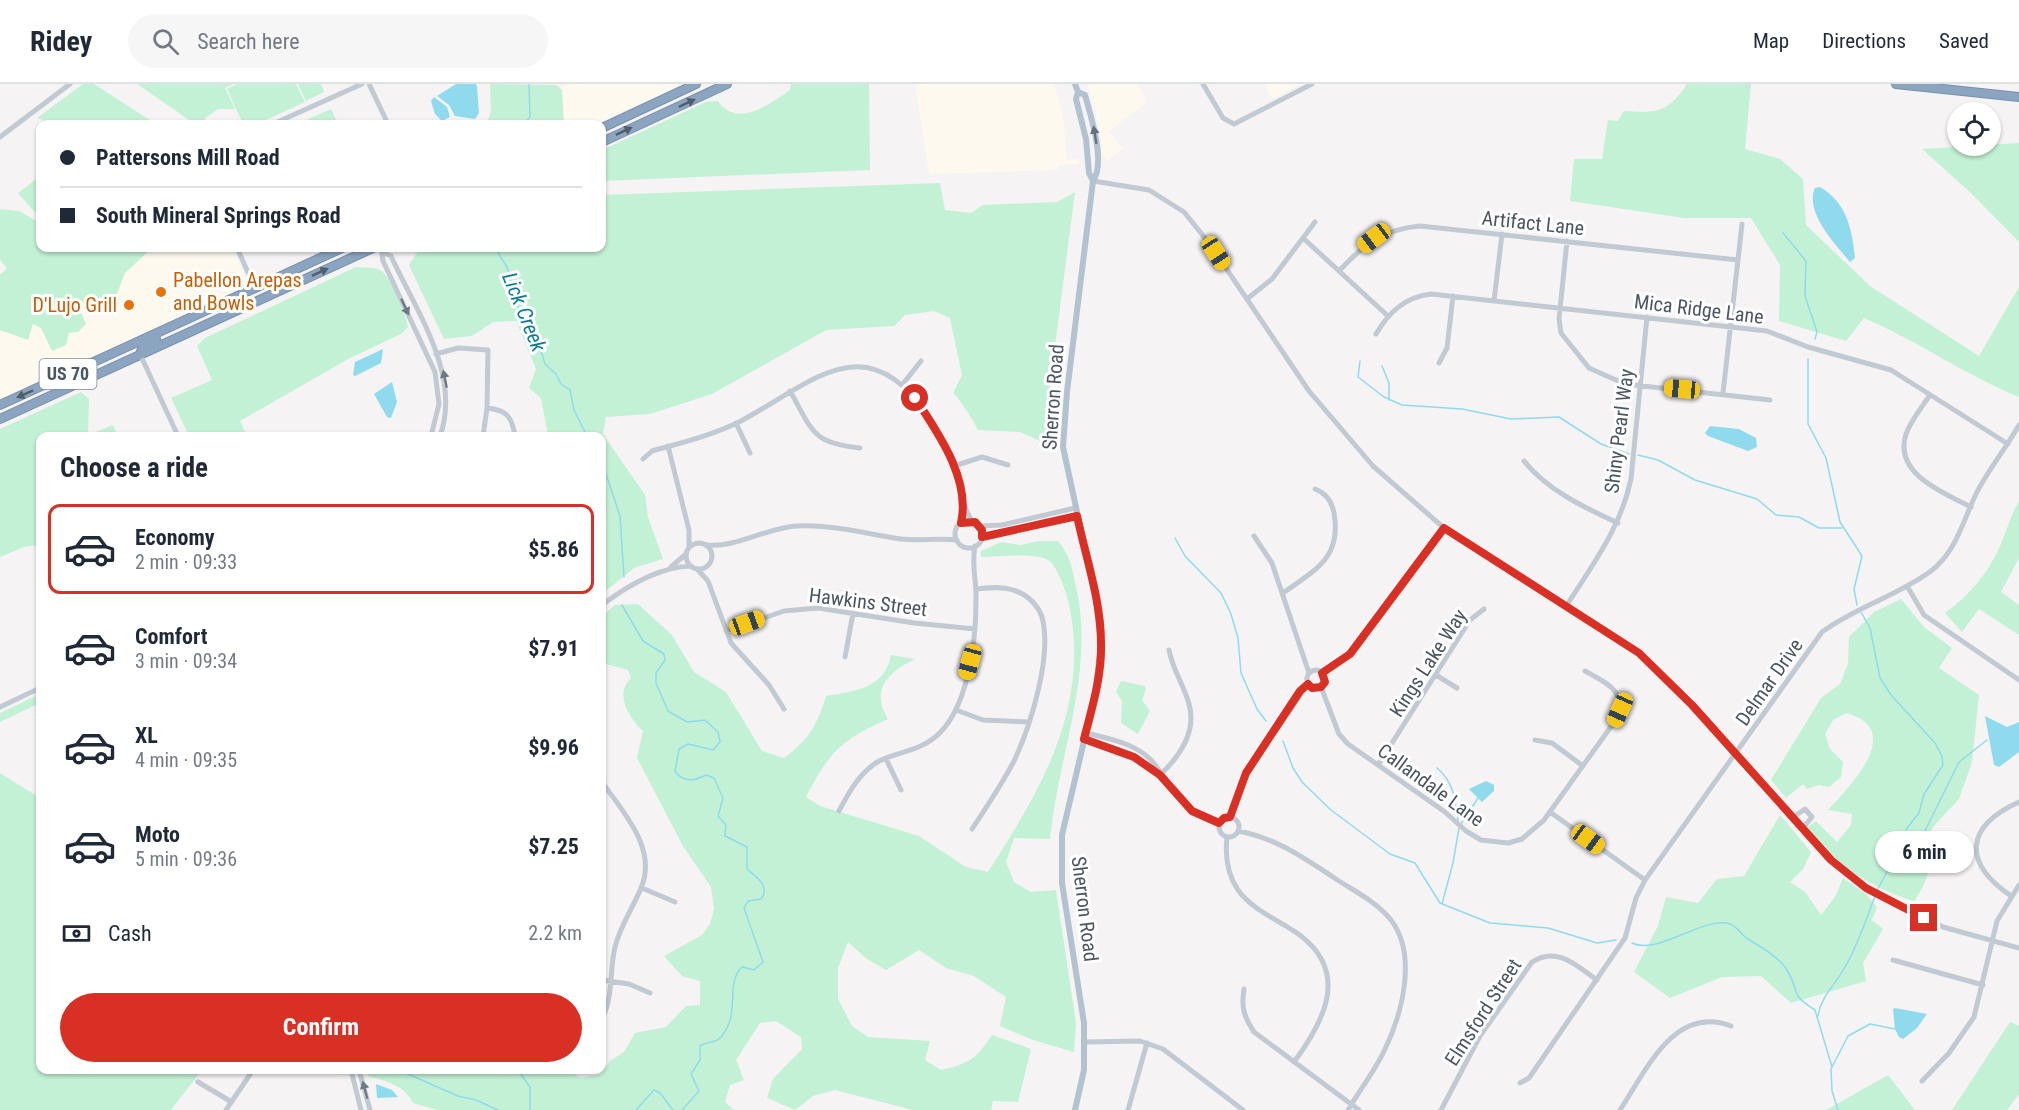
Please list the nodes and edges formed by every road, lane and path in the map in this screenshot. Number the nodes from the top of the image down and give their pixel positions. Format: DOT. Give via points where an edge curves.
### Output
graph roads {
  1 [pos="70,84"];
  2 [pos="362,84"];
  3 [pos="369,84"];
  4 [pos="696,84"];
  5 [pos="727,84"];
  6 [pos="1075,84"];
  7 [pos="1203,84"];
  8 [pos="1312,84"];
  9 [pos="1896,84"];
  10 [pos="1078,92"];
  11 [pos="2019,97"];
  12 [pos="282,120"];
  13 [pos="386,120"];
  14 [pos="606,126"];
  15 [pos="0,137"];
  16 [pos="606,140"];
  17 [pos="1093,181"];
  18 [pos="1315,222"];
  19 [pos="1742,224"];
  20 [pos="1502,234"];
  21 [pos="1303,238"];
  22 [pos="1567,242"];
  23 [pos="239,252"];
  24 [pos="333,252"];
  25 [pos="364,252"];
  26 [pos="383,252"];
  27 [pos="386,252"];
  28 [pos="1738,260"];
  29 [pos="1339,271"];
  30 [pos="255,288"];
  31 [pos="1453,296"];
  32 [pos="1247,299"];
  33 [pos="1494,300"];
  34 [pos="1559,307"];
  35 [pos="1388,316"];
  36 [pos="1647,317"];
  37 [pos="186,320"];
  38 [pos="1731,325"];
  39 [pos="1376,334"];
  40 [pos="135,343"];
  41 [pos="140,354"];
  42 [pos="436,354"];
  43 [pos="921,361"];
  44 [pos="1439,363"];
  45 [pos="96,375"];
  46 [pos="902,384"];
  47 [pos="1641,386"];
  48 [pos="789,391"];
  49 [pos="1723,393"];
  50 [pos="1930,394"];
  51 [pos="1770,400"];
  52 [pos="0,405"];
  53 [pos="487,408"];
  54 [pos="0,419"];
  55 [pos="736,423"];
  56 [pos="2019,425"];
  57 [pos="176,432"];
  58 [pos="433,432"];
  59 [pos="442,432"];
  60 [pos="484,432"];
  61 [pos="514,432"];
  62 [pos="2008,444"];
  63 [pos="668,446"];
  64 [pos="860,448"];
  65 [pos="750,453"];
  66 [pos="644,459"];
  67 [pos="1524,461"];
  68 [pos="1008,465"];
  69 [pos="954,466"];
  70 [pos="1315,489"];
  71 [pos="1971,507"];
  72 [pos="1075,508"];
  73 [pos="964,509"];
  74 [pos="1077,516"];
  75 [pos="972,521"];
  76 [pos="961,523"];
  77 [pos="1618,523"];
  78 [pos="980,526"];
  79 [pos="1444,528"];
  80 [pos="689,530"];
  81 [pos="956,530"];
  82 [pos="1254,536"];
  83 [pos="940,537"];
  84 [pos="982,537"];
  85 [pos="957,540"];
  86 [pos="704,544"];
  87 [pos="726,545"];
  88 [pos="975,546"];
  89 [pos="689,547"];
  90 [pos="965,547"];
  91 [pos="686,554"];
  92 [pos="972,560"];
  93 [pos="711,561"];
  94 [pos="691,566"];
  95 [pos="671,567"];
  96 [pos="697,569"];
  97 [pos="708,581"];
  98 [pos="1907,586"];
  99 [pos="976,589"];
  100 [pos="1283,593"];
  101 [pos="606,602"];
  102 [pos="1567,605"];
  103 [pos="1484,609"];
  104 [pos="853,613"];
  105 [pos="975,629"];
  106 [pos="726,631"];
  107 [pos="1169,650"];
  108 [pos="845,657"];
  109 [pos="1585,671"];
  110 [pos="1309,673"];
  111 [pos="1322,673"];
  112 [pos="1436,675"];
  113 [pos="2019,680"];
  114 [pos="1308,684"];
  115 [pos="1321,687"];
  116 [pos="1457,688"];
  117 [pos="36,690"];
  118 [pos="0,707"];
  119 [pos="784,709"];
  120 [pos="956,710"];
  121 [pos="1029,722"];
  122 [pos="1085,736"];
  123 [pos="1535,740"];
  124 [pos="1737,754"];
  125 [pos="886,759"];
  126 [pos="1378,765"];
  127 [pos="1583,766"];
  128 [pos="1160,775"];
  129 [pos="606,788"];
  130 [pos="901,790"];
  131 [pos="2019,802"];
  132 [pos="839,811"];
  133 [pos="1550,812"];
  134 [pos="1230,817"];
  135 [pos="1792,818"];
  136 [pos="1219,823"];
  137 [pos="972,829"];
  138 [pos="1802,829"];
  139 [pos="1238,831"];
  140 [pos="1227,837"];
  141 [pos="1645,880"];
  142 [pos="2019,885"];
  143 [pos="642,888"];
  144 [pos="2011,896"];
  145 [pos="675,902"];
  146 [pos="1992,942"];
  147 [pos="2019,948"];
  148 [pos="1893,960"];
  149 [pos="1597,980"];
  150 [pos="606,981"];
  151 [pos="610,982"];
  152 [pos="1983,985"];
  153 [pos="1244,989"];
  154 [pos="650,993"];
  155 [pos="606,1007"];
  156 [pos="1731,1026"];
  157 [pos="1085,1042"];
  158 [pos="1147,1043"];
  159 [pos="1294,1062"];
  160 [pos="250,1074"];
  161 [pos="352,1074"];
  162 [pos="360,1074"];
  163 [pos="1923,1081"];
  164 [pos="198,1082"];
  165 [pos="1520,1083"];
  166 [pos="230,1101"];
  167 [pos="1349,1108"];
  168 [pos="226,1110"];
  169 [pos="361,1110"];
  170 [pos="370,1110"];
  171 [pos="1075,1110"];
  172 [pos="1128,1110"];
  173 [pos="1243,1110"];
  174 [pos="1359,1110"];
  175 [pos="1440,1110"];
  176 [pos="1620,1110"];
  1 -- 15 [label="street"];
  2 -- 12 [label="street"];
  3 -- 13 [label="street"];
  4 -- 14 [label="highway"];
  16 -- 5 [label="highway, one-way"];
  6 -- 10 [label="main road, Sherron Road"];
  7 -- 8 [label="street" via="1223,118 1234,124"];
  9 -- 11 [label="highway"];
  10 -- 17 [label="main road, Sherron Road" via="1076,99"];
  17 -- 10 [label="main road, Sherron Road, one-way" via="1098,173 1095,134 1085,95"];
  17 -- 32 [label="street" via="1137,186 1175,204 1200,230"];
  17 -- 72 [label="main road, Sherron Road" via="1064,425 1065,462"];
  18 -- 21 [label="street"];
  19 -- 28 [label="street"];
  20 -- 22 [label="street, Artifact Lane"];
  20 -- 29 [label="street, Artifact Lane" via="1405,227 1374,238"];
  20 -- 33 [label="street"];
  21 -- 29 [label="street"];
  21 -- 32 [label="street" via="1272,279"];
  22 -- 28 [label="street, Artifact Lane"];
  22 -- 34 [label="street"];
  23 -- 30 [label="street"];
  24 -- 30 [label="highway, US 70"];
  41 -- 25 [label="highway, US 70, one-way"];
  26 -- 58 [label="street, one-way" via="383,261 435,372 439,404"];
  27 -- 42 [label="street" via="391,256"];
  28 -- 38 [label="street"];
  29 -- 35 [label="street"];
  30 -- 37 [label="highway, US 70"];
  31 -- 33 [label="street, Mica Ridge Lane"];
  31 -- 35 [label="street, Mica Ridge Lane" via="1417,296"];
  31 -- 44 [label="street" via="1447,348"];
  32 -- 79 [label="street" via="1333,422 1383,475"];
  33 -- 34 [label="street, Mica Ridge Lane"];
  34 -- 36 [label="street, Mica Ridge Lane"];
  34 -- 47 [label="street" via="1561,333 1578,358 1600,375"];
  35 -- 39 [label="street, Mica Ridge Lane"];
  36 -- 38 [label="street, Mica Ridge Lane"];
  36 -- 47 [label="street, Shiny Pearl Way"];
  37 -- 40 [label="highway, US 70"];
  37 -- 41 [label="highway" via="183,326 143,346"];
  38 -- 49 [label="street"];
  38 -- 50 [label="street, Mica Ridge Lane" via="1767,331 1891,370"];
  40 -- 45 [label="highway" via="132,352 103,366"];
  40 -- 52 [label="highway, US 70, one-way"];
  41 -- 45 [label="highway, US 70"];
  41 -- 57 [label="street"];
  42 -- 53 [label="street" via="458,348 488,350"];
  59 -- 42 [label="street, one-way" via="447,388"];
  43 -- 46 [label="street"];
  45 -- 54 [label="highway, US 70"];
  46 -- 48 [label="street" via="870,369 853,367 821,373"];
  46 -- 69 [label="street" via="932,422"];
  47 -- 49 [label="street"];
  47 -- 77 [label="street, Shiny Pearl Way" via="1631,478"];
  48 -- 55 [label="street"];
  48 -- 64 [label="street" via="819,438 829,444"];
  49 -- 51 [label="street"];
  50 -- 62 [label="street, Mica Ridge Lane"];
  50 -- 71 [label="street" via="1907,432 1906,458 1924,480"];
  53 -- 60 [label="street"];
  53 -- 61 [label="street" via="510,417"];
  55 -- 63 [label="street"];
  55 -- 65 [label="street"];
  56 -- 62 [label="street, Delmar Drive"];
  62 -- 71 [label="street, Delmar Drive"];
  63 -- 66 [label="street" via="652,450"];
  63 -- 80 [label="street"];
  67 -- 77 [label="street" via="1560,492"];
  68 -- 69 [label="street" via="982,458"];
  69 -- 73 [label="street"];
  70 -- 100 [label="street" via="1326,495 1333,506 1337,527 1334,544 1319,567"];
  71 -- 98 [label="street, Delmar Drive" via="1947,554 1932,570"];
  72 -- 74 [label="main road, Sherron Road"];
  72 -- 78 [label="street" via="1002,525"];
  73 -- 75 [label="street"];
  73 -- 76 [label="street"];
  74 -- 84 [label="street"];
  74 -- 122 [label="main road, Sherron Road" via="1096,600 1101,644 1099,675"];
  75 -- 76 [label="street"];
  75 -- 78 [label="street"];
  76 -- 81 [label="street"];
  77 -- 102 [label="street, Shiny Pearl Way"];
  78 -- 84 [label="street"];
  79 -- 102 [label="street"];
  79 -- 111 [label="street" via="1350,654"];
  80 -- 86 [label="street"];
  80 -- 89 [label="street"];
  81 -- 83 [label="street"];
  81 -- 85 [label="street"];
  82 -- 100 [label="street" via="1272,563"];
  83 -- 85 [label="street"];
  83 -- 87 [label="street" via="903,539 826,526 797,526 766,530"];
  84 -- 88 [label="street"];
  85 -- 90 [label="street"];
  86 -- 87 [label="street"];
  86 -- 89 [label="street"];
  86 -- 93 [label="street" via="712,551"];
  87 -- 93 [label="street"];
  88 -- 90 [label="street"];
  88 -- 92 [label="street"];
  89 -- 91 [label="street"];
  90 -- 92 [label="street"];
  91 -- 94 [label="street"];
  91 -- 95 [label="street"];
  92 -- 99 [label="street"];
  93 -- 96 [label="street"];
  93 -- 97 [label="street"];
  94 -- 95 [label="street"];
  94 -- 96 [label="street"];
  95 -- 101 [label="street"];
  96 -- 97 [label="street"];
  97 -- 106 [label="street"];
  98 -- 113 [label="street" via="1924,615"];
  98 -- 124 [label="street, Delmar Drive" via="1844,616 1822,632"];
  99 -- 105 [label="street"];
  99 -- 121 [label="street" via="1014,590 1032,601 1041,614 1044,651"];
  100 -- 110 [label="street"];
  102 -- 124 [label="street" via="1648,660"];
  103 -- 112 [label="street, Kings Lake Way" via="1470,620"];
  104 -- 105 [label="street, Hawkins Street"];
  104 -- 106 [label="street, Hawkins Street" via="802,608 764,616"];
  104 -- 108 [label="street"];
  105 -- 120 [label="street"];
  106 -- 119 [label="street" via="738,654 760,674"];
  107 -- 128 [label="street" via="1173,671 1189,702 1190,728 1178,756"];
  109 -- 127 [label="street, Callandale Lane" via="1615,690 1620,710"];
  110 -- 111 [label="street"];
  110 -- 114 [label="street"];
  111 -- 115 [label="street" via="1325,682"];
  112 -- 116 [label="street"];
  112 -- 126 [label="street, Kings Lake Way"];
  114 -- 115 [label="street"];
  114 -- 134 [label="street" via="1246,773"];
  115 -- 126 [label="street, Callandale Lane" via="1339,734"];
  117 -- 118 [label="street"];
  120 -- 121 [label="street" via="983,720"];
  120 -- 125 [label="street" via="952,720 933,739"];
  121 -- 137 [label="street" via="1009,770"];
  122 -- 128 [label="street" via="1131,747 1157,766"];
  122 -- 157 [label="main road, Sherron Road" via="1064,819 1060,862"];
  123 -- 127 [label="street" via="1552,743"];
  124 -- 135 [label="street"];
  124 -- 141 [label="street, Delmar Drive"];
  125 -- 130 [label="street"];
  125 -- 132 [label="street" via="858,779"];
  126 -- 133 [label="street, Callandale Lane" via="1481,840 1496,843 1522,839"];
  127 -- 133 [label="street, Callandale Lane"];
  128 -- 136 [label="street" via="1192,811"];
  129 -- 143 [label="street" via="642,846 646,866"];
  131 -- 144 [label="street" via="1994,815 1984,825 1977,843 1983,873"];
  133 -- 141 [label="street"];
  134 -- 136 [label="street"];
  134 -- 139 [label="street" via="1237,821"];
  135 -- 138 [label="street"];
  135 -- 138 [label="street" via="1805,809 1812,817"];
  136 -- 140 [label="street" via="1219,830"];
  138 -- 146 [label="street" via="1841,869 1875,893 1943,927"];
  139 -- 140 [label="street"];
  139 -- 167 [label="street" via="1274,840 1294,851 1376,905 1398,930 1404,946 1405,969 1396,1024 1386,1049"];
  140 -- 159 [label="street" via="1227,861 1238,890 1301,936 1324,967 1329,990 1326,1008 1314,1035"];
  141 -- 149 [label="street, Delmar Drive" via="1625,938"];
  142 -- 144 [label="street"];
  143 -- 145 [label="street"];
  143 -- 151 [label="street" via="617,940"];
  144 -- 146 [label="street" via="1997,921"];
  146 -- 147 [label="street"];
  146 -- 152 [label="street"];
  148 -- 152 [label="street"];
  149 -- 165 [label="street, Delmar Drive" via="1529,1078"];
  149 -- 175 [label="street, Elmsford Street" via="1560,956 1541,956 1532,962 1480,1036"];
  150 -- 151 [label="street"];
  151 -- 154 [label="street" via="642,987"];
  151 -- 155 [label="street"];
  152 -- 163 [label="street" via="1974,1017"];
  153 -- 159 [label="street" via="1242,1003 1249,1025"];
  156 -- 176 [label="street" via="1701,1021 1680,1029"];
  157 -- 158 [label="street"];
  157 -- 171 [label="main road, Sherron Road"];
  158 -- 172 [label="street"];
  158 -- 173 [label="street" via="1163,1049"];
  159 -- 167 [label="street"];
  160 -- 166 [label="street"];
  161 -- 169 [label="street"];
  170 -- 162 [label="street, one-way"];
  164 -- 166 [label="street"];
  166 -- 168 [label="street"];
  167 -- 174 [label="street"];
}
